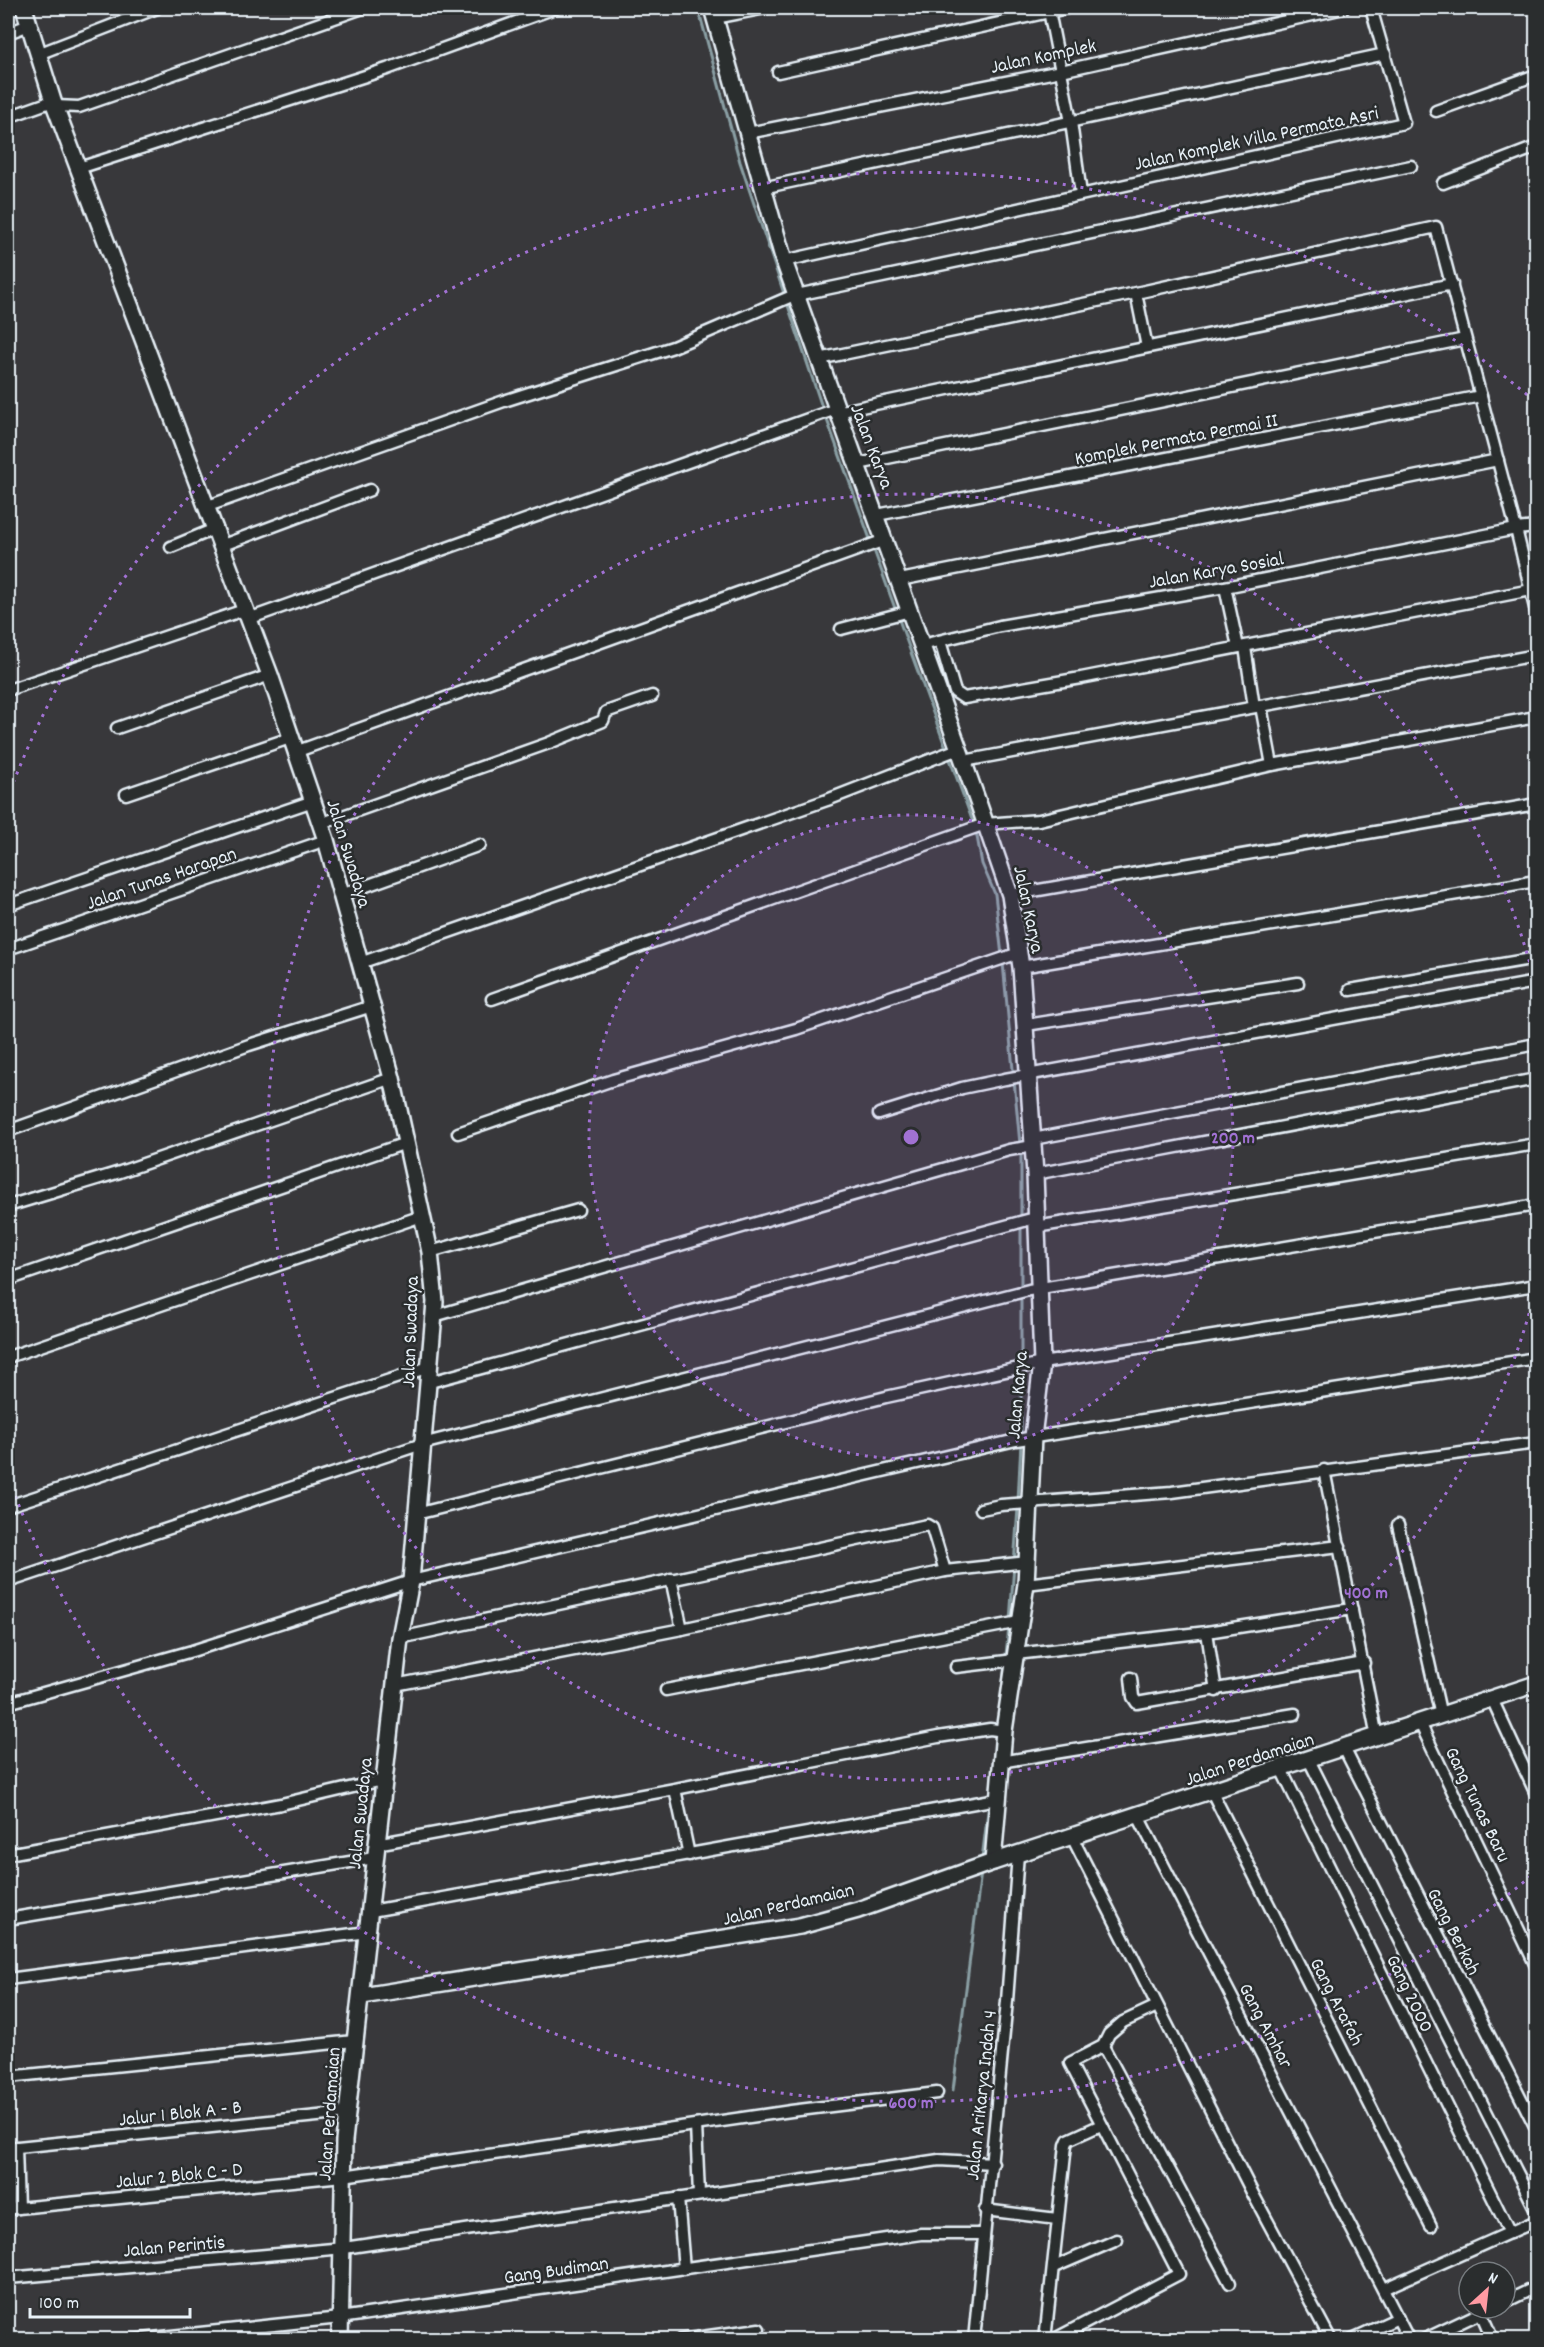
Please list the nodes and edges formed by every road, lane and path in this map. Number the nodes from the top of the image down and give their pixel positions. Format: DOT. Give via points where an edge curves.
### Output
graph roads {
  1 [pos="24,8"];
  2 [pos="157,8"];
  3 [pos="363,8"];
  4 [pos="555,8"];
  5 [pos="766,8"];
  6 [pos="1067,8"];
  7 [pos="1344,8"];
  8 [pos="1371,8"];
  9 [pos="1049,11"];
  10 [pos="714,13"];
  11 [pos="29,25"];
  12 [pos="8,33"];
  13 [pos="38,54"];
  14 [pos="1385,54"];
  15 [pos="1060,71"];
  16 [pos="778,72"];
  17 [pos="1536,75"];
  18 [pos="54,104"];
  19 [pos="1436,111"];
  20 [pos="8,117"];
  21 [pos="1071,122"];
  22 [pos="748,133"];
  23 [pos="1536,147"];
  24 [pos="1411,166"];
  25 [pos="79,168"];
  26 [pos="1443,183"];
  27 [pos="762,188"];
  28 [pos="1081,194"];
  29 [pos="784,261"];
  30 [pos="1452,284"];
  31 [pos="1136,293"];
  32 [pos="795,297"];
  33 [pos="1466,339"];
  34 [pos="1147,347"];
  35 [pos="819,359"];
  36 [pos="1481,396"];
  37 [pos="835,410"];
  38 [pos="1498,460"];
  39 [pos="858,464"];
  40 [pos="370,490"];
  41 [pos="208,506"];
  42 [pos="877,515"];
  43 [pos="1536,526"];
  44 [pos="217,528"];
  45 [pos="1516,529"];
  46 [pos="882,541"];
  47 [pos="223,545"];
  48 [pos="171,546"];
  49 [pos="900,580"];
  50 [pos="1225,587"];
  51 [pos="1532,590"];
  52 [pos="903,612"];
  53 [pos="1536,612"];
  54 [pos="249,614"];
  55 [pos="841,629"];
  56 [pos="939,641"];
  57 [pos="922,645"];
  58 [pos="1241,647"];
  59 [pos="1536,655"];
  60 [pos="270,675"];
  61 [pos="8,690"];
  62 [pos="652,696"];
  63 [pos="1258,706"];
  64 [pos="1536,717"];
  65 [pos="117,728"];
  66 [pos="292,745"];
  67 [pos="959,755"];
  68 [pos="1272,765"];
  69 [pos="126,794"];
  70 [pos="313,801"];
  71 [pos="1536,804"];
  72 [pos="320,824"];
  73 [pos="978,826"];
  74 [pos="326,840"];
  75 [pos="480,844"];
  76 [pos="1536,881"];
  77 [pos="341,895"];
  78 [pos="1010,895"];
  79 [pos="8,905"];
  80 [pos="8,948"];
  81 [pos="1536,958"];
  82 [pos="1018,959"];
  83 [pos="360,963"];
  84 [pos="1536,981"];
  85 [pos="1298,983"];
  86 [pos="1350,990"];
  87 [pos="492,999"];
  88 [pos="372,1006"];
  89 [pos="1026,1025"];
  90 [pos="1536,1044"];
  91 [pos="1024,1076"];
  92 [pos="392,1078"];
  93 [pos="1536,1079"];
  94 [pos="879,1114"];
  95 [pos="8,1131"];
  96 [pos="458,1133"];
  97 [pos="406,1143"];
  98 [pos="1030,1144"];
  99 [pos="1536,1144"];
  100 [pos="1035,1174"];
  101 [pos="1536,1205"];
  102 [pos="8,1206"];
  103 [pos="578,1210"];
  104 [pos="422,1216"];
  105 [pos="1033,1222"];
  106 [pos="430,1252"];
  107 [pos="8,1281"];
  108 [pos="1536,1285"];
  109 [pos="1034,1288"];
  110 [pos="434,1316"];
  111 [pos="8,1357"];
  112 [pos="1536,1358"];
  113 [pos="1037,1364"];
  114 [pos="430,1375"];
  115 [pos="1026,1438"];
  116 [pos="1536,1443"];
  117 [pos="422,1444"];
  118 [pos="1324,1470"];
  119 [pos="1022,1505"];
  120 [pos="8,1506"];
  121 [pos="981,1509"];
  122 [pos="416,1514"];
  123 [pos="1398,1525"];
  124 [pos="1340,1546"];
  125 [pos="1025,1562"];
  126 [pos="945,1571"];
  127 [pos="671,1579"];
  128 [pos="411,1581"];
  129 [pos="8,1582"];
  130 [pos="1026,1584"];
  131 [pos="1352,1609"];
  132 [pos="1014,1622"];
  133 [pos="682,1629"];
  134 [pos="1207,1632"];
  135 [pos="400,1638"];
  136 [pos="1015,1657"];
  137 [pos="1364,1663"];
  138 [pos="956,1667"];
  139 [pos="1131,1678"];
  140 [pos="1536,1684"];
  141 [pos="395,1685"];
  142 [pos="666,1690"];
  143 [pos="1216,1691"];
  144 [pos="1492,1699"];
  145 [pos="8,1703"];
  146 [pos="1295,1713"];
  147 [pos="1441,1716"];
  148 [pos="1420,1723"];
  149 [pos="998,1730"];
  150 [pos="1377,1737"];
  151 [pos="1344,1748"];
  152 [pos="1309,1760"];
  153 [pos="1000,1762"];
  154 [pos="1281,1769"];
  155 [pos="383,1780"];
  156 [pos="675,1789"];
  157 [pos="1212,1792"];
  158 [pos="1536,1794"];
  159 [pos="990,1799"];
  160 [pos="1138,1816"];
  161 [pos="1072,1837"];
  162 [pos="375,1851"];
  163 [pos="8,1854"];
  164 [pos="1018,1854"];
  165 [pos="689,1855"];
  166 [pos="990,1861"];
  167 [pos="371,1911"];
  168 [pos="8,1919"];
  169 [pos="368,1932"];
  170 [pos="1536,1966"];
  171 [pos="8,1979"];
  172 [pos="362,1996"];
  173 [pos="1157,2006"];
  174 [pos="354,2041"];
  175 [pos="1103,2046"];
  176 [pos="8,2077"];
  177 [pos="937,2093"];
  178 [pos="347,2113"];
  179 [pos="696,2125"];
  180 [pos="1101,2125"];
  181 [pos="1536,2128"];
  182 [pos="12,2147"];
  183 [pos="993,2163"];
  184 [pos="343,2176"];
  185 [pos="699,2195"];
  186 [pos="678,2198"];
  187 [pos="13,2208"];
  188 [pos="985,2210"];
  189 [pos="1536,2210"];
  190 [pos="1057,2218"];
  191 [pos="1536,2221"];
  192 [pos="1431,2226"];
  193 [pos="1510,2233"];
  194 [pos="984,2234"];
  195 [pos="1117,2240"];
  196 [pos="344,2248"];
  197 [pos="1054,2267"];
  198 [pos="684,2269"];
  199 [pos="8,2278"];
  200 [pos="1230,2283"];
  201 [pos="1536,2287"];
  202 [pos="1383,2289"];
  203 [pos="1517,2296"];
  204 [pos="340,2318"];
  205 [pos="1398,2318"];
  206 [pos="1466,2320"];
  207 [pos="1488,2320"];
  208 [pos="759,2329"];
  209 [pos="133,2340"];
  210 [pos="340,2340"];
  211 [pos="680,2340"];
  212 [pos="974,2340"];
  213 [pos="1045,2340"];
  214 [pos="1053,2340"];
  215 [pos="1331,2340"];
  216 [pos="1350,2340"];
  217 [pos="1409,2340"];
  218 [pos="1423,2340"];
  219 [pos="1493,2340"];
  1 -- 11 [label="street, Jalan Swadaya"];
  2 -- 13 [label="street"];
  3 -- 18 [label="street" via="79,107"];
  4 -- 25 [label="street" via="387,69"];
  5 -- 10 [label="street"];
  6 -- 9 [label="street"];
  7 -- 15 [label="street, Jalan Komplek"];
  8 -- 14 [label="street, Jalan Komplek Villa Permata Asri"];
  9 -- 15 [label="street"];
  9 -- 16 [label="street"];
  10 -- 22 [label="street, Jalan Karya"];
  11 -- 12 [label="street"];
  11 -- 13 [label="street, Jalan Swadaya"];
  13 -- 18 [label="street, Jalan Swadaya"];
  14 -- 21 [label="street"];
  14 -- 28 [label="street, Jalan Komplek Villa Permata Asri" via="1404,123"];
  15 -- 21 [label="street"];
  15 -- 22 [label="street, Jalan Komplek"];
  17 -- 19 [label="street"];
  18 -- 20 [label="street"];
  18 -- 25 [label="street, Jalan Swadaya"];
  21 -- 27 [label="street"];
  21 -- 28 [label="street"];
  22 -- 27 [label="street, Jalan Karya"];
  23 -- 26 [label="street"];
  24 -- 32 [label="street"];
  25 -- 41 [label="street, Jalan Swadaya"];
  27 -- 29 [label="street, Jalan Karya"];
  28 -- 29 [label="street, Jalan Komplek Villa Permata Asri"];
  29 -- 32 [label="street, Jalan Karya"];
  30 -- 31 [label="street" via="1436,227"];
  30 -- 33 [label="street"];
  30 -- 34 [label="street"];
  31 -- 34 [label="street"];
  31 -- 35 [label="street"];
  32 -- 35 [label="street, Jalan Karya"];
  32 -- 41 [label="street" via="674,346 504,401"];
  33 -- 36 [label="street"];
  33 -- 39 [label="street"];
  34 -- 37 [label="street"];
  35 -- 37 [label="street, Jalan Karya"];
  36 -- 38 [label="street"];
  36 -- 42 [label="street, Komplek Permata Permai II"];
  37 -- 39 [label="street, Jalan Karya"];
  37 -- 54 [label="street"];
  38 -- 45 [label="street"];
  38 -- 49 [label="street"];
  39 -- 42 [label="street, Jalan Karya"];
  40 -- 47 [label="street"];
  41 -- 44 [label="street, Jalan Swadaya"];
  42 -- 46 [label="street, Jalan Karya"];
  43 -- 45 [label="street, Jalan Karya Sosial"];
  44 -- 47 [label="street, Jalan Swadaya"];
  44 -- 48 [label="street"];
  45 -- 50 [label="street, Jalan Karya Sosial"];
  45 -- 51 [label="street"];
  46 -- 49 [label="street, Jalan Karya"];
  46 -- 66 [label="street"];
  47 -- 54 [label="street, Jalan Swadaya"];
  49 -- 52 [label="street, Jalan Karya"];
  50 -- 56 [label="street, Jalan Karya Sosial" via="1000,626"];
  50 -- 58 [label="street"];
  51 -- 53 [label="street"];
  51 -- 58 [label="street"];
  52 -- 55 [label="street"];
  52 -- 57 [label="street, Jalan Karya"];
  54 -- 60 [label="street, Jalan Swadaya"];
  54 -- 61 [label="street"];
  56 -- 57 [label="street, Jalan Karya Sosial"];
  56 -- 58 [label="street" via="956,692 964,698"];
  57 -- 67 [label="street, Jalan Karya"];
  58 -- 63 [label="street"];
  59 -- 63 [label="street"];
  60 -- 65 [label="street"];
  60 -- 66 [label="street, Jalan Swadaya"];
  62 -- 72 [label="street" via="606,712 603,721 549,743"];
  63 -- 67 [label="street"];
  63 -- 68 [label="street"];
  64 -- 68 [label="street"];
  66 -- 69 [label="street"];
  66 -- 70 [label="street, Jalan Swadaya"];
  67 -- 73 [label="street, Jalan Karya"];
  67 -- 83 [label="street" via="940,756 805,808"];
  68 -- 73 [label="street" via="1039,820"];
  70 -- 72 [label="street, Jalan Swadaya"];
  70 -- 79 [label="street"];
  71 -- 78 [label="street"];
  72 -- 74 [label="street, Jalan Swadaya"];
  73 -- 78 [label="street, Jalan Karya"];
  73 -- 87 [label="street"];
  74 -- 77 [label="street, Jalan Swadaya"];
  74 -- 80 [label="street, Jalan Tunas Harapan"];
  75 -- 77 [label="street"];
  76 -- 82 [label="street"];
  77 -- 83 [label="street, Jalan Swadaya"];
  78 -- 82 [label="street, Jalan Karya"];
  81 -- 86 [label="street"];
  82 -- 89 [label="street, Jalan Karya"];
  82 -- 96 [label="street" via="796,1029 613,1080"];
  83 -- 88 [label="street, Jalan Swadaya"];
  84 -- 91 [label="street"];
  85 -- 89 [label="street"];
  88 -- 92 [label="street, Jalan Swadaya"];
  88 -- 95 [label="street" via="249,1045"];
  89 -- 91 [label="street, Jalan Karya"];
  90 -- 98 [label="street"];
  91 -- 94 [label="street" via="962,1088"];
  91 -- 98 [label="street, Jalan Karya"];
  92 -- 97 [label="street, Jalan Swadaya"];
  92 -- 102 [label="street" via="120,1172"];
  93 -- 100 [label="street"];
  97 -- 104 [label="street, Jalan Swadaya"];
  97 -- 107 [label="street"];
  98 -- 100 [label="street, Jalan Karya"];
  98 -- 110 [label="street"];
  99 -- 105 [label="street"];
  100 -- 105 [label="street, Jalan Karya"];
  101 -- 109 [label="street"];
  103 -- 106 [label="street"];
  104 -- 106 [label="street, Jalan Swadaya"];
  104 -- 111 [label="street"];
  105 -- 109 [label="street, Jalan Karya"];
  105 -- 114 [label="street"];
  106 -- 110 [label="street, Jalan Swadaya"];
  108 -- 113 [label="street"];
  109 -- 113 [label="street, Jalan Karya"];
  109 -- 117 [label="street"];
  110 -- 114 [label="street, Jalan Swadaya"];
  112 -- 115 [label="street"];
  113 -- 115 [label="street, Jalan Karya"];
  113 -- 122 [label="street" via="886,1397"];
  114 -- 117 [label="street, Jalan Swadaya"];
  114 -- 120 [label="street"];
  115 -- 119 [label="street, Jalan Karya"];
  115 -- 128 [label="street"];
  116 -- 118 [label="street"];
  117 -- 122 [label="street, Jalan Swadaya"];
  117 -- 129 [label="street"];
  118 -- 119 [label="street" via="1172,1492"];
  118 -- 124 [label="street"];
  119 -- 121 [label="street"];
  119 -- 125 [label="street, Jalan Karya"];
  122 -- 128 [label="street, Jalan Swadaya"];
  123 -- 147 [label="street"];
  124 -- 130 [label="street"];
  124 -- 131 [label="street"];
  125 -- 126 [label="street"];
  125 -- 130 [label="street, Jalan Karya"];
  126 -- 127 [label="street" via="932,1528 927,1525"];
  126 -- 133 [label="street"];
  127 -- 133 [label="street"];
  127 -- 135 [label="street"];
  128 -- 135 [label="street, Jalan Swadaya"];
  128 -- 145 [label="street" via="192,1651"];
  130 -- 132 [label="street, Jalan Karya"];
  131 -- 134 [label="street"];
  131 -- 137 [label="street"];
  132 -- 136 [label="street, Jalan Karya"];
  132 -- 142 [label="street"];
  133 -- 141 [label="street"];
  134 -- 136 [label="street"];
  134 -- 143 [label="street"];
  135 -- 141 [label="street, Jalan Swadaya"];
  136 -- 138 [label="street"];
  136 -- 149 [label="street, Jalan Karya"];
  137 -- 143 [label="street"];
  137 -- 150 [label="street"];
  139 -- 143 [label="street" via="1132,1696 1137,1703"];
  140 -- 144 [label="street, Jalan Perdamaian"];
  141 -- 155 [label="street, Jalan Swadaya"];
  144 -- 147 [label="street, Jalan Perdamaian"];
  144 -- 158 [label="street"];
  146 -- 153 [label="street"];
  147 -- 148 [label="street, Jalan Perdamaian"];
  148 -- 150 [label="street, Jalan Perdamaian"];
  148 -- 170 [label="street, Gang Tunas Baru"];
  149 -- 153 [label="street, Jalan Karya"];
  149 -- 156 [label="street" via="938,1737"];
  150 -- 151 [label="street, Jalan Perdamaian"];
  151 -- 152 [label="street, Jalan Perdamaian"];
  151 -- 181 [label="street, Gang Berkah"];
  152 -- 154 [label="street, Jalan Perdamaian"];
  152 -- 189 [label="street"];
  153 -- 159 [label="street, Jalan Karya"];
  154 -- 157 [label="street, Jalan Perdamaian"];
  154 -- 193 [label="street, Gang 2000"];
  155 -- 162 [label="street, Jalan Swadaya"];
  155 -- 163 [label="street" via="281,1804"];
  156 -- 162 [label="street"];
  156 -- 165 [label="street"];
  157 -- 160 [label="street, Jalan Perdamaian"];
  157 -- 192 [label="street, Gang Arafah"];
  159 -- 165 [label="street"];
  159 -- 166 [label="street, Jalan Karya"];
  160 -- 161 [label="street, Jalan Perdamaian"];
  160 -- 202 [label="street, Gang Amhar"];
  161 -- 164 [label="street, Jalan Perdamaian"];
  161 -- 173 [label="street"];
  162 -- 167 [label="street, Jalan Swadaya"];
  162 -- 168 [label="street"];
  164 -- 166 [label="street, Jalan Perdamaian"];
  164 -- 183 [label="street, Jalan AriKarya Indah 4"];
  165 -- 167 [label="street"];
  166 -- 172 [label="street, Jalan Perdamaian" via="858,1910 779,1931"];
  167 -- 169 [label="street, Jalan Swadaya"];
  169 -- 171 [label="street"];
  169 -- 172 [label="street, Jalan Swadaya"];
  172 -- 174 [label="street, Jalan Perdamaian"];
  173 -- 175 [label="street" via="1114,2028"];
  173 -- 215 [label="street"];
  174 -- 176 [label="street"];
  174 -- 178 [label="street, Jalan Perdamaian"];
  175 -- 180 [label="street" via="1070,2063"];
  175 -- 200 [label="street"];
  177 -- 179 [label="street, Jalur 2 Blok C - D"];
  178 -- 182 [label="street, Jalur 1 Blok A - B"];
  178 -- 184 [label="street, Jalan Perdamaian"];
  179 -- 184 [label="street, Jalur 2 Blok C - D"];
  179 -- 185 [label="street"];
  180 -- 190 [label="street" via="1067,2142"];
  180 -- 214 [label="street" via="1179,2274"];
  182 -- 187 [label="street"];
  183 -- 185 [label="street, Jalan Perintis" via="939,2160"];
  183 -- 188 [label="street, Jalan AriKarya Indah 4"];
  184 -- 187 [label="street, Jalur 2 Blok C - D"];
  184 -- 196 [label="street, Jalan Perdamaian"];
  185 -- 186 [label="street, Jalan Perintis"];
  186 -- 196 [label="street, Jalan Perintis"];
  186 -- 198 [label="street"];
  188 -- 190 [label="street"];
  188 -- 194 [label="street, Jalan AriKarya Indah 4"];
  190 -- 197 [label="street"];
  191 -- 193 [label="street"];
  193 -- 202 [label="street"];
  194 -- 198 [label="street, Gang Budiman" via="921,2234"];
  194 -- 212 [label="street, Jalan AriKarya Indah 4"];
  195 -- 197 [label="street"];
  196 -- 199 [label="street, Jalan Perintis"];
  196 -- 204 [label="street, Jalan Perdamaian"];
  197 -- 213 [label="street"];
  198 -- 204 [label="street, Gang Budiman"];
  201 -- 203 [label="street"];
  202 -- 205 [label="street, Gang Amhar"];
  204 -- 209 [label="street, Gang Budiman"];
  204 -- 210 [label="street, Jalan Perdamaian"];
  205 -- 216 [label="street"];
  205 -- 217 [label="street, Gang Amhar"];
  206 -- 218 [label="street"];
  207 -- 219 [label="street"];
  208 -- 211 [label="street"];
}
